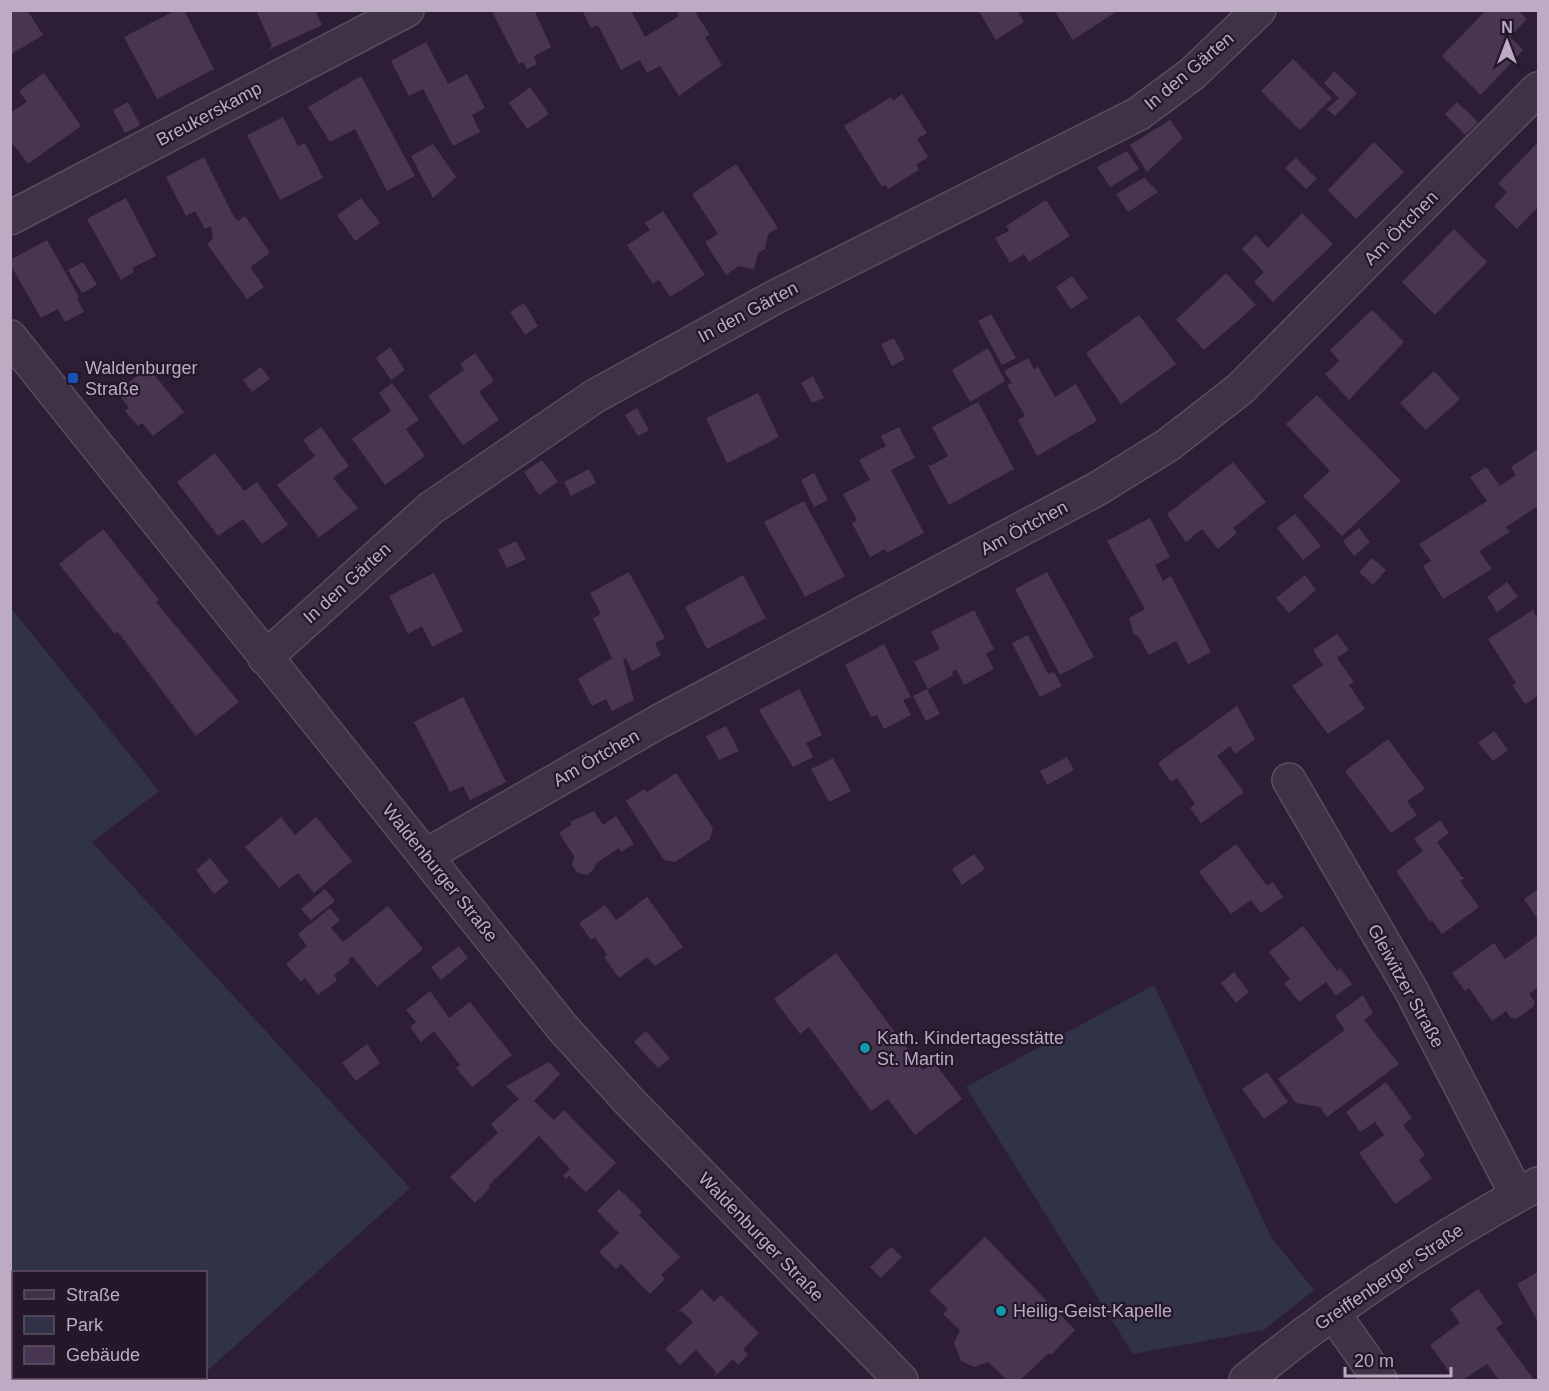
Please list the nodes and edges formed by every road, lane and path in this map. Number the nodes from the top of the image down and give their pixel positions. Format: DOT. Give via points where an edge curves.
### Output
graph roads {
  1 [pos="407,10"];
  2 [pos="1259,10"];
  3 [pos="1539,89"];
  4 [pos="10,218"];
  5 [pos="10,337"];
  6 [pos="265,657"];
  7 [pos="1289,780"];
  8 [pos="427,855"];
  9 [pos="1528,1190"];
  10 [pos="1333,1313"];
  11 [pos="902,1380"];
  12 [pos="1246,1380"];
  13 [pos="1380,1380"];
  1 -- 4 [label="street, Breukerskamp"];
  2 -- 6 [label="street, In den Gärten" via="1192,74 1138,114 777,296 596,396 431,508"];
  3 -- 8 [label="street, Am Örtchen" via="1240,389 1168,445 1097,489 658,722"];
  5 -- 6 [label="street, Waldenburger Straße"];
  6 -- 8 [label="street, Waldenburger Straße"];
  7 -- 9 [label="street, Gleiwitzer Straße"];
  8 -- 11 [label="street, Waldenburger Straße" via="584,1052"];
  9 -- 10 [label="street, Greiffenberger Straße" via="1427,1248"];
  10 -- 12 [label="street, Greiffenberger Straße"];
  10 -- 13 [label="street"];
}
